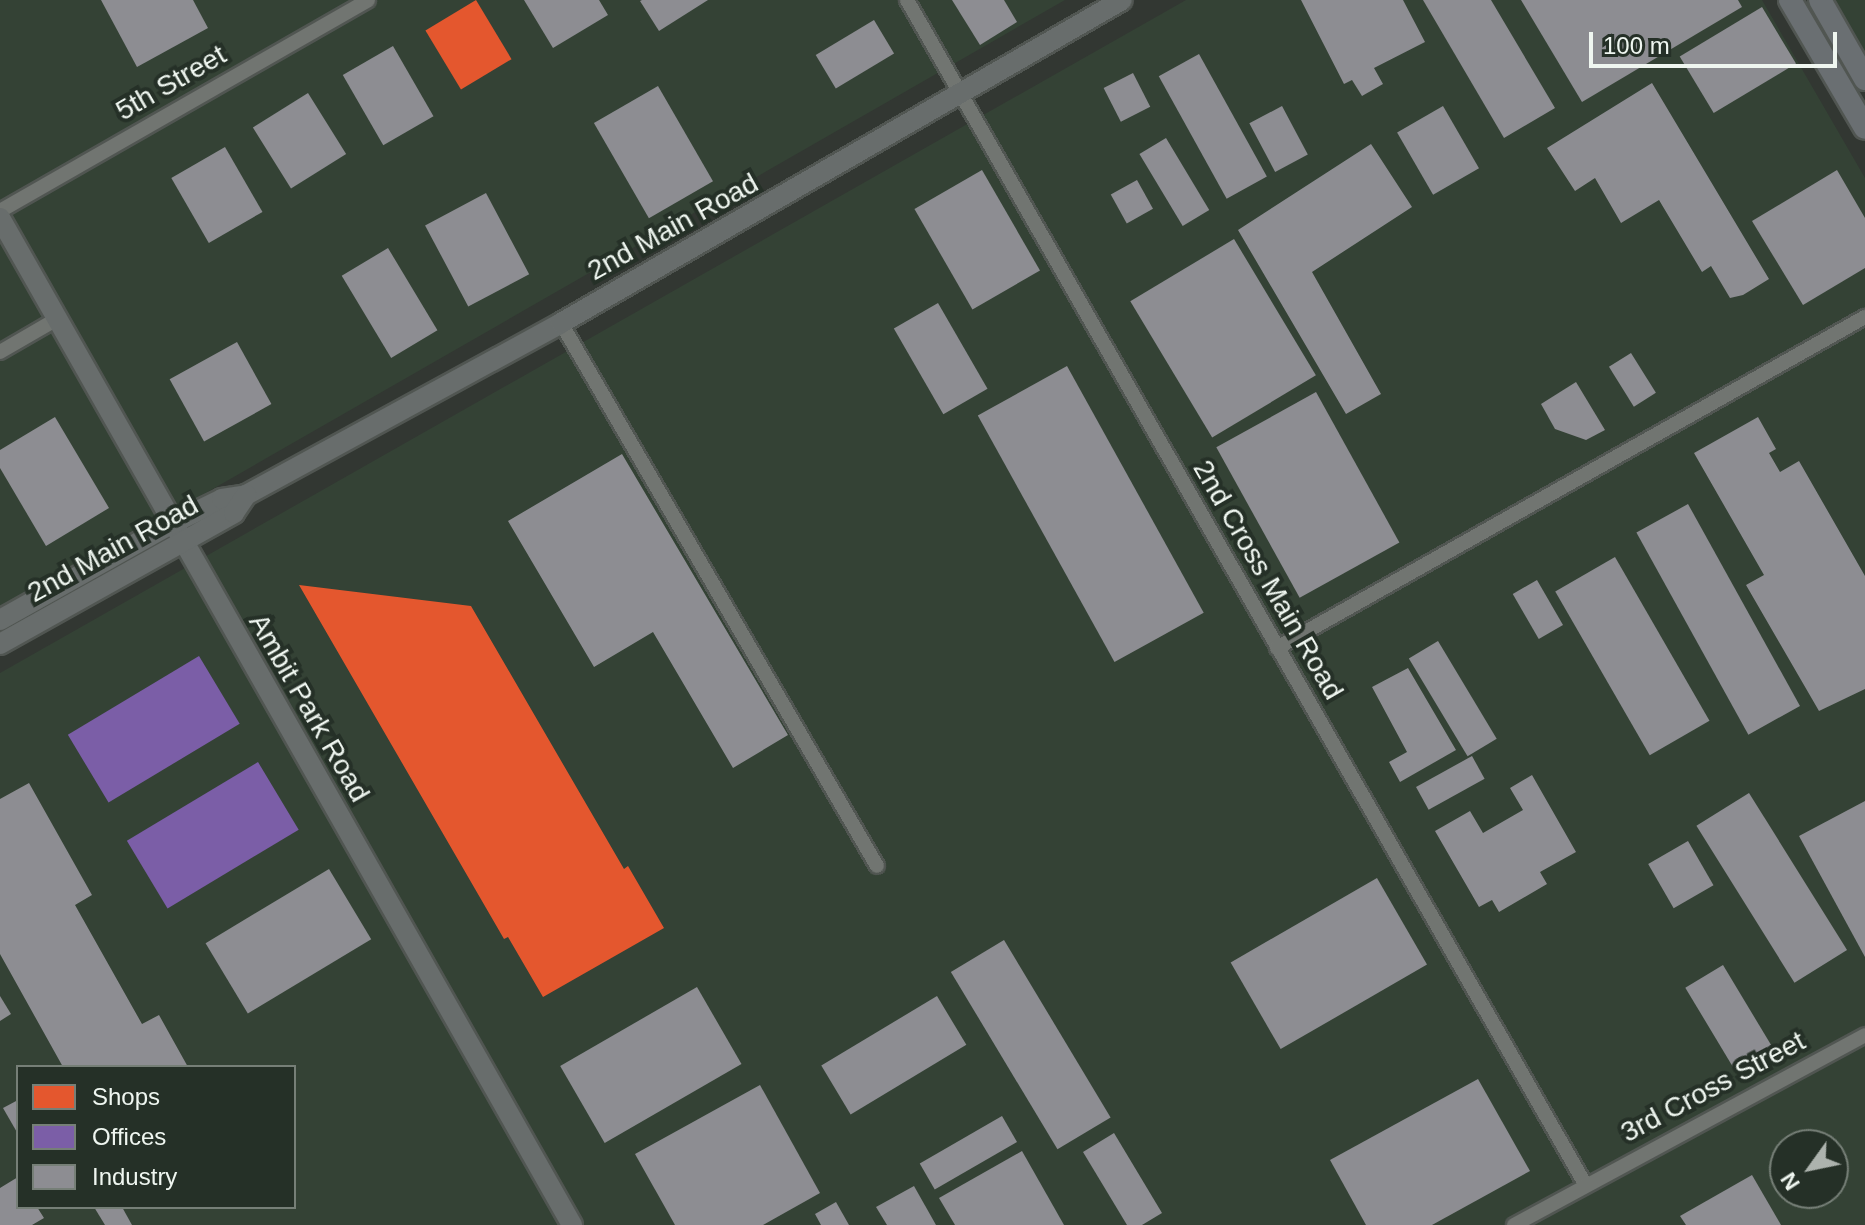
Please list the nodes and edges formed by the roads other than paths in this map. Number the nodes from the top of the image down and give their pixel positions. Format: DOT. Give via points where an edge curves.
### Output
graph roads {
  1 [pos="368,0"];
  2 [pos="907,0"];
  3 [pos="1122,0"];
  4 [pos="1790,0"];
  5 [pos="1820,0"];
  6 [pos="1865,79"];
  7 [pos="961,96"];
  8 [pos="1865,128"];
  9 [pos="0,211"];
  10 [pos="0,218"];
  11 [pos="1865,317"];
  12 [pos="57,319"];
  13 [pos="561,323"];
  14 [pos="0,352"];
  15 [pos="176,533"];
  16 [pos="0,620"];
  17 [pos="0,644"];
  18 [pos="1277,648"];
  19 [pos="877,866"];
  20 [pos="1865,1035"];
  21 [pos="1585,1184"];
  22 [pos="572,1225"];
  23 [pos="1514,1225"];
  1 -- 9 [label="street, 5th Street"];
  2 -- 7 [label="street, 2nd Cross Main Road"];
  3 -- 7 [label="main road, 2nd Main Road"];
  4 -- 8 [label="main road"];
  5 -- 6 [label="main road"];
  7 -- 13 [label="main road, 2nd Main Road"];
  7 -- 18 [label="street, 2nd Cross Main Road"];
  10 -- 12 [label="main road, Ambit Park Road"];
  11 -- 18 [label="street"];
  12 -- 14 [label="street"];
  12 -- 15 [label="main road, Ambit Park Road"];
  13 -- 15 [label="main road, 2nd Main Road" via="246,495 234,513"];
  13 -- 19 [label="street"];
  15 -- 16 [label="main road, 2nd Main Road"];
  15 -- 17 [label="main road, 2nd Main Road"];
  15 -- 22 [label="main road, Ambit Park Road"];
  18 -- 21 [label="street, 2nd Cross Main Road"];
  20 -- 21 [label="street, 3rd Cross Street"];
  21 -- 23 [label="street, 3rd Cross Street"];
}
